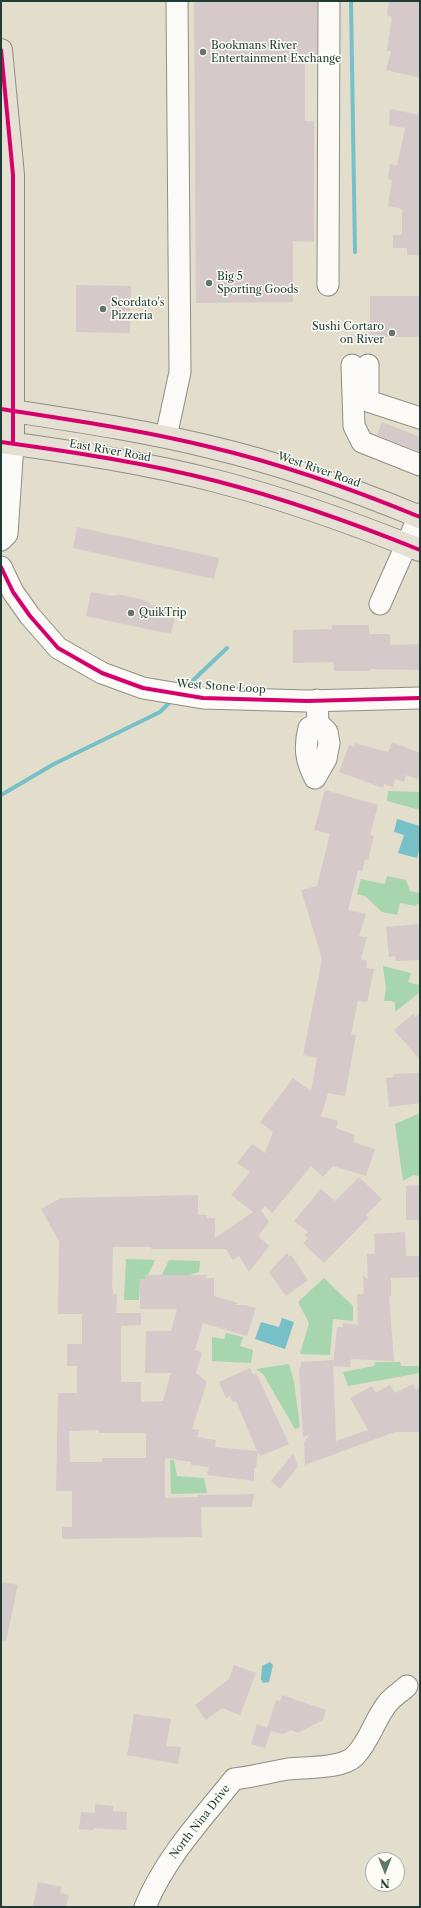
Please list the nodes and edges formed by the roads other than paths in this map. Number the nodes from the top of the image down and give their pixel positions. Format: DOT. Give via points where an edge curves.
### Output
graph roads {
  1 [pos="177,1"];
  2 [pos="329,1"];
  3 [pos="1,50"];
  4 [pos="328,285"];
  5 [pos="7,410"];
  6 [pos="420,418"];
  7 [pos="166,437"];
  8 [pos="7,443"];
  9 [pos="420,465"];
  10 [pos="420,516"];
  11 [pos="1,540"];
  12 [pos="413,548"];
  13 [pos="1,567"];
  14 [pos="380,604"];
  15 [pos="420,698"];
  16 [pos="317,700"];
  17 [pos="318,723"];
  18 [pos="407,1686"];
  19 [pos="145,1907"];
  1 -- 7 [label="street" via="180,372"];
  2 -- 4 [label="street"];
  3 -- 5 [label="main road" via="13,175"];
  5 -- 7 [label="main road"];
  5 -- 8 [label="main road"];
  6 -- 9 [label="street" via="368,401 360,365 354,426 362,442"];
  7 -- 10 [label="main road, West River Road" via="249,457 330,482"];
  8 -- 11 [label="street" via="7,534"];
  8 -- 12 [label="main road, East River Road" via="133,463 215,481 296,504"];
  10 -- 12 [label="street"];
  12 -- 14 [label="street"];
  13 -- 16 [label="street, West Stone Loop" via="13,592 58,648 102,673 143,688 203,698"];
  15 -- 16 [label="street, West Stone Loop"];
  16 -- 17 [label="street"];
  18 -- 19 [label="street, North Nina Drive" via="386,1705 364,1746 347,1762 234,1779 179,1846 154,1885"];
}
